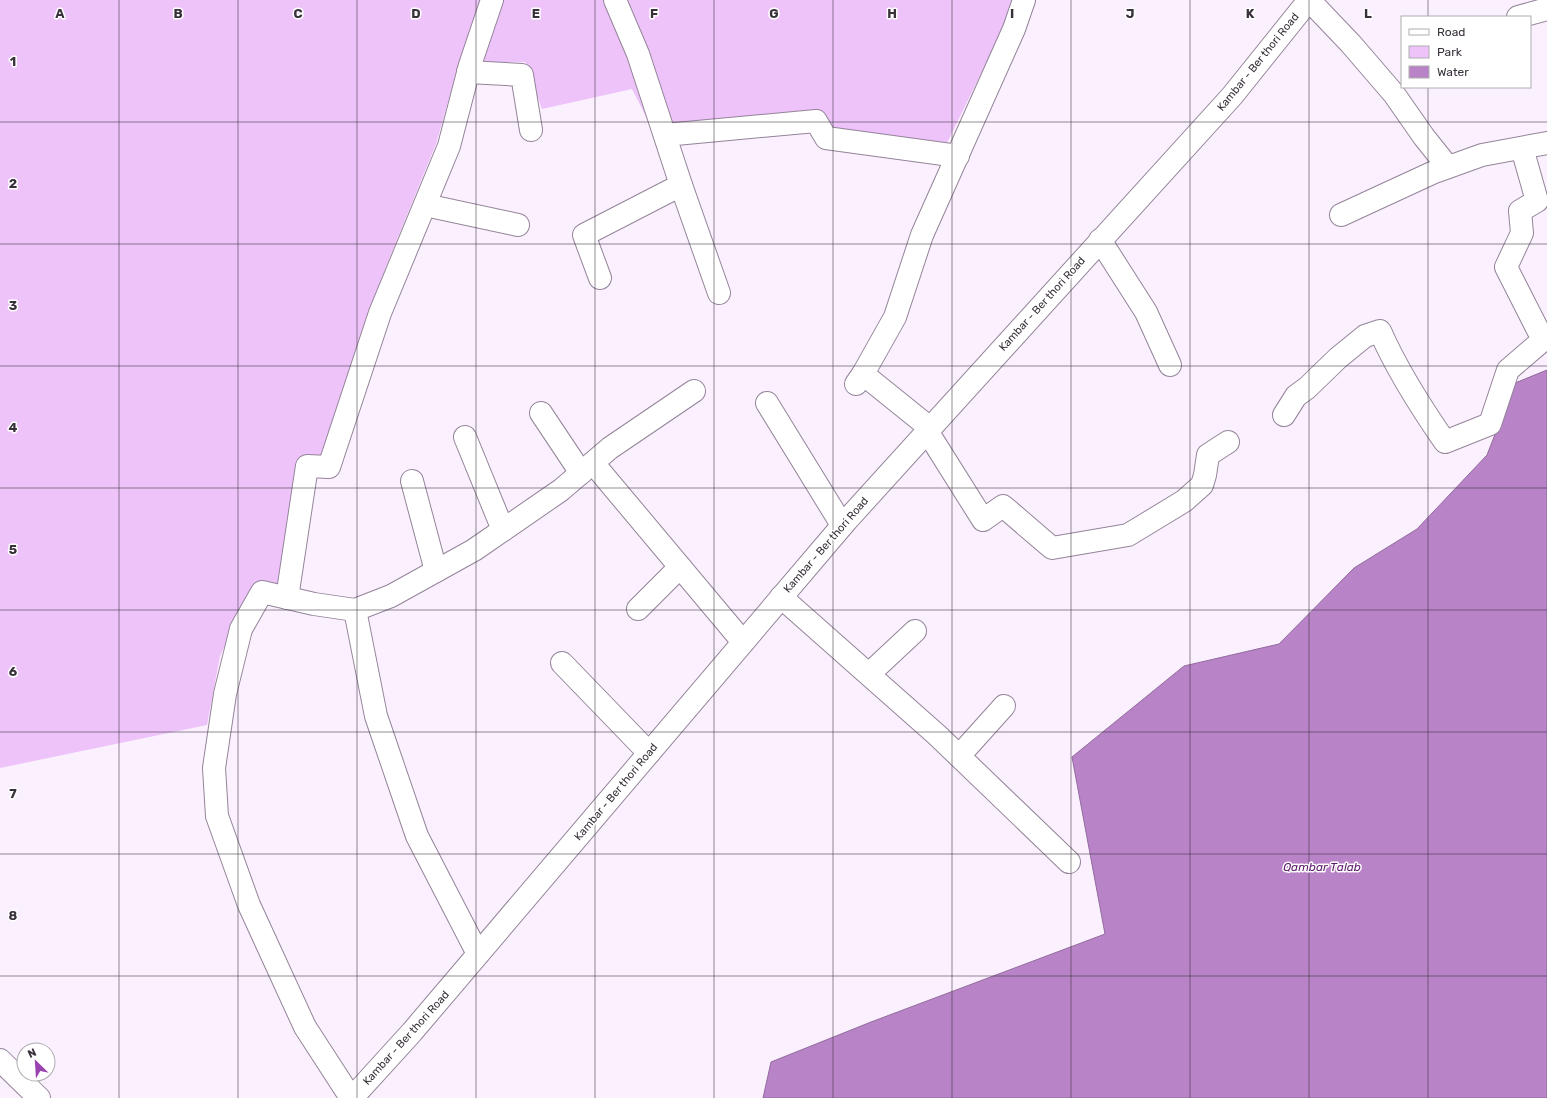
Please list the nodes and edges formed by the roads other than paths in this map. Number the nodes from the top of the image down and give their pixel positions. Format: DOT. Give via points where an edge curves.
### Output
graph roads {
  1 [pos="492,0"];
  2 [pos="615,0"];
  3 [pos="1024,0"];
  4 [pos="1309,0"];
  5 [pos="1547,9"];
  6 [pos="1522,16"];
  7 [pos="468,72"];
  8 [pos="531,130"];
  9 [pos="665,135"];
  10 [pos="1547,143"];
  11 [pos="1522,148"];
  12 [pos="958,156"];
  13 [pos="1448,167"];
  14 [pos="681,185"];
  15 [pos="424,204"];
  16 [pos="1341,215"];
  17 [pos="518,225"];
  18 [pos="1100,240"];
  19 [pos="600,278"];
  20 [pos="719,293"];
  21 [pos="1170,365"];
  22 [pos="694,391"];
  23 [pos="767,403"];
  24 [pos="540,413"];
  25 [pos="1284,415"];
  26 [pos="928,430"];
  27 [pos="465,437"];
  28 [pos="1228,442"];
  29 [pos="587,468"];
  30 [pos="412,481"];
  31 [pos="842,525"];
  32 [pos="503,530"];
  33 [pos="680,567"];
  34 [pos="436,571"];
  35 [pos="781,597"];
  36 [pos="287,598"];
  37 [pos="638,608"];
  38 [pos="355,610"];
  39 [pos="915,631"];
  40 [pos="743,642"];
  41 [pos="562,662"];
  42 [pos="869,674"];
  43 [pos="1004,706"];
  44 [pos="649,753"];
  45 [pos="959,756"];
  46 [pos="1069,862"];
  47 [pos="478,954"];
  48 [pos="0,1060"];
  49 [pos="39,1098"];
  50 [pos="352,1098"];
  1 -- 7 [label="street"];
  2 -- 9 [label="street" via="638,54"];
  3 -- 12 [label="street" via="1014,29"];
  4 -- 13 [label="street" via="1394,94"];
  4 -- 18 [label="street, Kambar - Ber thori Road" via="1232,96"];
  5 -- 6 [label="street"];
  7 -- 8 [label="street" via="522,75"];
  7 -- 15 [label="street" via="449,146"];
  9 -- 12 [label="street" via="816,122 826,138"];
  9 -- 14 [label="street"];
  10 -- 11 [label="street"];
  11 -- 13 [label="street" via="1482,155"];
  11 -- 25 [label="street" via="1536,201 1520,211 1522,233 1506,267 1543,340 1508,370 1490,424 1444,442 1418,403 1380,331 1365,336 1338,358 1296,396"];
  12 -- 26 [label="street" via="922,235 895,317 860,379"];
  13 -- 16 [label="street"];
  14 -- 19 [label="street" via="584,235"];
  14 -- 20 [label="street"];
  15 -- 17 [label="street"];
  15 -- 36 [label="street" via="380,313 329,467 307,466"];
  18 -- 21 [label="street" via="1146,312"];
  18 -- 26 [label="street, Kambar - Ber thori Road"];
  22 -- 29 [label="street" via="610,448"];
  23 -- 31 [label="street"];
  24 -- 29 [label="street"];
  26 -- 28 [label="street" via="983,520 1003,506 1052,548 1128,535 1184,500 1202,485 1208,455"];
  26 -- 31 [label="street, Kambar - Ber thori Road"];
  27 -- 32 [label="street"];
  29 -- 32 [label="street" via="561,490"];
  29 -- 33 [label="street"];
  30 -- 34 [label="street"];
  31 -- 35 [label="street, Kambar - Ber thori Road"];
  32 -- 34 [label="street"];
  33 -- 37 [label="street"];
  33 -- 40 [label="street"];
  34 -- 38 [label="street" via="391,596"];
  35 -- 40 [label="street, Kambar - Ber thori Road"];
  35 -- 42 [label="street"];
  36 -- 38 [label="street"];
  36 -- 50 [label="street" via="262,592 241,629 225,694 214,768 217,816 249,905 305,1027"];
  38 -- 47 [label="street" via="376,716 417,836"];
  39 -- 42 [label="street"];
  40 -- 44 [label="street, Kambar - Ber thori Road"];
  41 -- 44 [label="street"];
  42 -- 45 [label="street"];
  43 -- 45 [label="street"];
  44 -- 47 [label="street, Kambar - Ber thori Road"];
  45 -- 46 [label="street"];
  47 -- 50 [label="street, Kambar - Ber thori Road"];
  48 -- 49 [label="street"];
}
